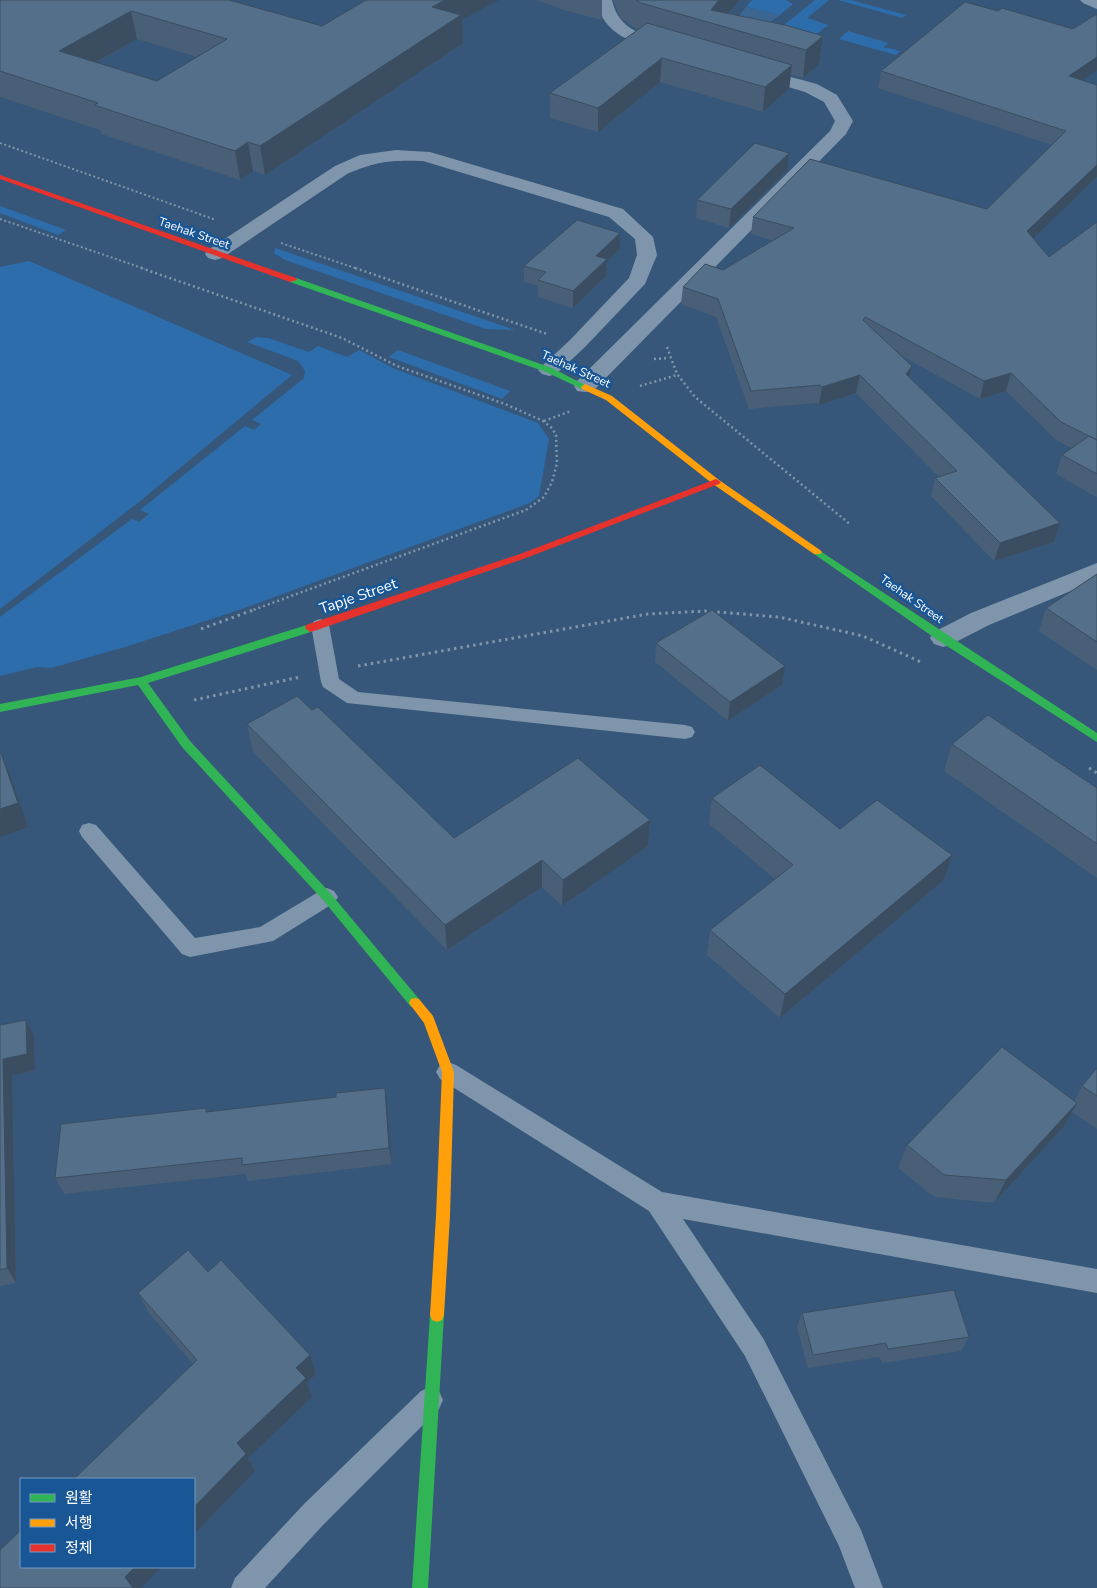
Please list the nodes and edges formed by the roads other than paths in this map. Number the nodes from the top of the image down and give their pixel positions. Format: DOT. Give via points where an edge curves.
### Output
graph roads {
  1 [pos="604,0"];
  2 [pos="1088,0"];
  3 [pos="1097,4"];
  4 [pos="679,50"];
  5 [pos="736,66"];
  6 [pos="0,177"];
  7 [pos="215,254"];
  8 [pos="549,370"];
  9 [pos="585,386"];
  10 [pos="716,482"];
  11 [pos="1096,573"];
  12 [pos="320,625"];
  13 [pos="943,638"];
  14 [pos="142,681"];
  15 [pos="0,708"];
  16 [pos="685,732"];
  17 [pos="1097,738"];
  18 [pos="89,831"];
  19 [pos="327,897"];
  20 [pos="448,1072"];
  21 [pos="658,1203"];
  22 [pos="1097,1280"];
  23 [pos="432,1398"];
  24 [pos="245,1588"];
  25 [pos="420,1588"];
  26 [pos="869,1588"];
  1 -- 4 [label="street" via="608,19 621,30"];
  2 -- 3 [label="street"];
  5 -- 9 [label="street" via="811,88 832,99 844,121 837,134"];
  6 -- 7 [label="street, Taehak Street"];
  7 -- 8 [label="street, Taehak Street"];
  7 -- 8 [label="street" via="341,170 366,158 396,154 424,156 616,213 644,237 647,255 638,280"];
  8 -- 9 [label="street, Taehak Street"];
  9 -- 10 [label="street, Taehak Street" via="609,398"];
  10 -- 12 [label="street, Tapje Street" via="523,556"];
  10 -- 13 [label="street, Taehak Street"];
  11 -- 13 [label="street" via="980,619"];
  12 -- 14 [label="street, Tapje Street"];
  12 -- 16 [label="lane" via="330,682 354,698"];
  13 -- 17 [label="street, Taehak Street"];
  14 -- 15 [label="street, Tapje Street"];
  14 -- 19 [label="street" via="186,744"];
  18 -- 19 [label="lane" via="190,948 265,935"];
  19 -- 20 [label="street" via="429,1020"];
  20 -- 21 [label="lane"];
  20 -- 23 [label="street"];
  21 -- 22 [label="lane"];
  21 -- 26 [label="lane" via="754,1347 850,1540"];
  23 -- 24 [label="lane" via="314,1514"];
  23 -- 25 [label="street"];
}
